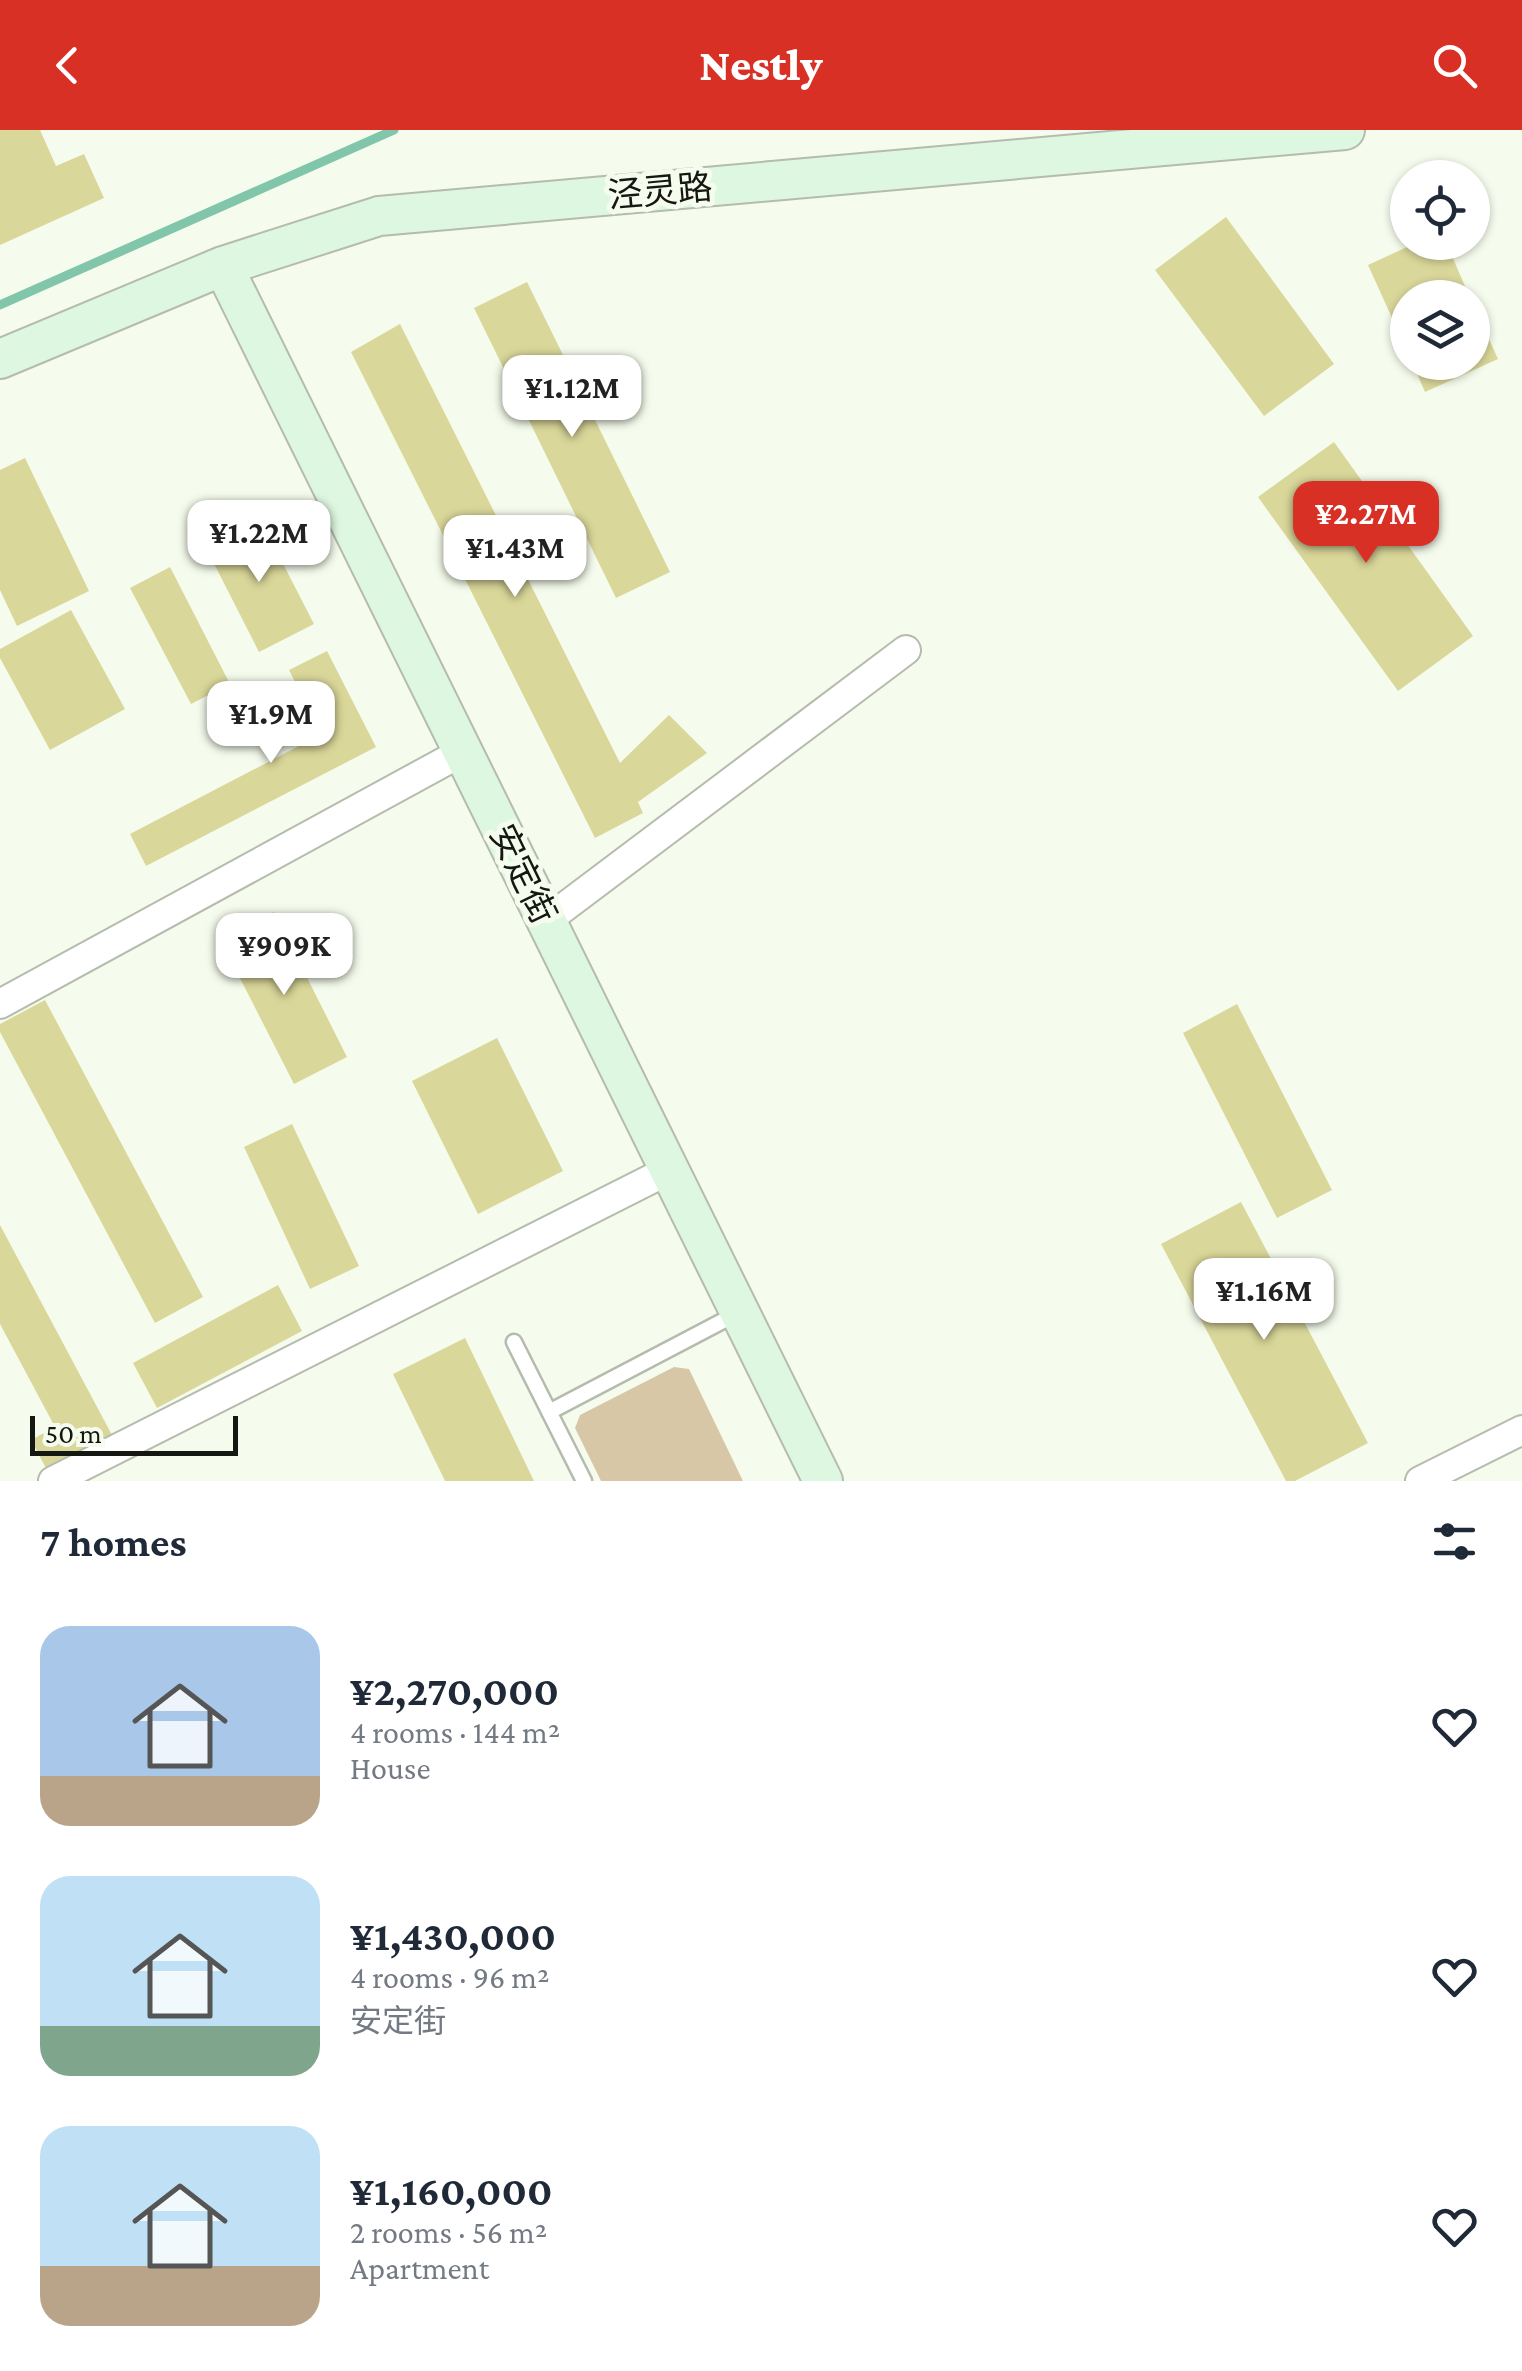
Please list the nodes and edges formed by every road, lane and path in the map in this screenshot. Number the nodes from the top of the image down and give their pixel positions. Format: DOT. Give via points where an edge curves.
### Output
graph roads {
  1 [pos="1344,130"];
  2 [pos="223,266"];
  3 [pos="0,359"];
  4 [pos="906,650"];
  5 [pos="464,751"];
  6 [pos="546,922"];
  7 [pos="0,1004"];
  8 [pos="667,1171"];
  9 [pos="738,1312"];
  10 [pos="514,1342"];
  11 [pos="549,1412"];
  12 [pos="1522,1430"];
  13 [pos="53,1481"];
  14 [pos="584,1481"];
  15 [pos="824,1481"];
  16 [pos="1420,1481"];
  1 -- 2 [label="main road, 泾灵路" via="379,216"];
  2 -- 3 [label="main road, 泾灵路"];
  2 -- 5 [label="main road, 安定街"];
  4 -- 6 [label="street"];
  5 -- 6 [label="main road, 安定街"];
  5 -- 7 [label="street"];
  6 -- 8 [label="main road, 安定街"];
  8 -- 9 [label="main road, 安定街"];
  8 -- 13 [label="street"];
  9 -- 11 [label="lane"];
  9 -- 15 [label="main road, 安定街"];
  10 -- 11 [label="lane"];
  11 -- 14 [label="lane"];
  12 -- 16 [label="street"];
}
